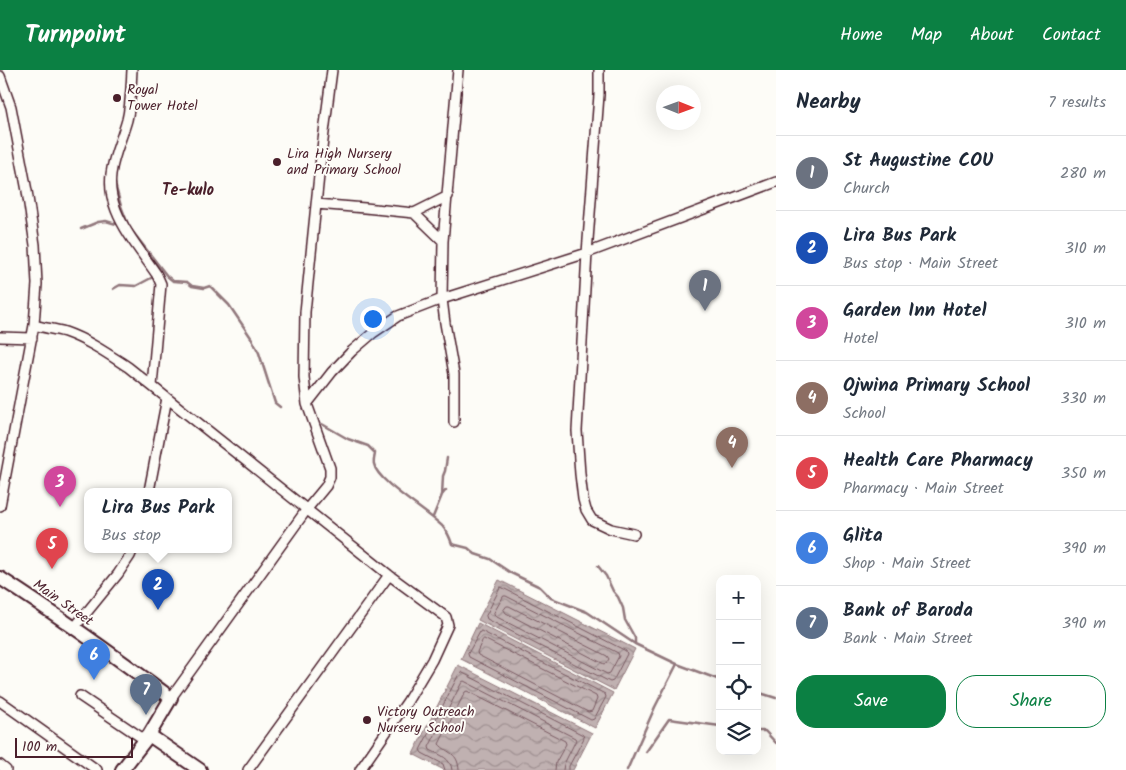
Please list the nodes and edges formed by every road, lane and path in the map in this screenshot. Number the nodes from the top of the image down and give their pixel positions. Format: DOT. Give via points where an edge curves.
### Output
graph roads {
  1 [pos="132,70"];
  2 [pos="332,70"];
  3 [pos="458,70"];
  4 [pos="599,70"];
  5 [pos="0,76"];
  6 [pos="776,182"];
  7 [pos="448,196"];
  8 [pos="316,204"];
  9 [pos="414,213"];
  10 [pos="443,241"];
  11 [pos="587,253"];
  12 [pos="442,299"];
  13 [pos="34,325"];
  14 [pos="0,337"];
  15 [pos="32,338"];
  16 [pos="152,386"];
  17 [pos="167,398"];
  18 [pos="307,404"];
  19 [pos="454,422"];
  20 [pos="150,488"];
  21 [pos="0,506"];
  22 [pos="307,509"];
  23 [pos="634,534"];
  24 [pos="131,553"];
  25 [pos="389,575"];
  26 [pos="0,578"];
  27 [pos="74,628"];
  28 [pos="80,696"];
  29 [pos="171,698"];
  30 [pos="0,701"];
  31 [pos="147,738"];
  32 [pos="0,765"];
  33 [pos="6,770"];
  34 [pos="97,770"];
  35 [pos="122,770"];
  36 [pos="200,770"];
  37 [pos="248,770"];
  38 [pos="360,770"];
  1 -- 16 [label="street" via="130,105 114,157 110,183 115,208 122,222 161,284"];
  2 -- 8 [label="street"];
  3 -- 7 [label="street"];
  4 -- 11 [label="street"];
  5 -- 13 [label="street" via="11,107 35,246"];
  6 -- 11 [label="street"];
  7 -- 9 [label="street"];
  7 -- 10 [label="street"];
  8 -- 9 [label="street"];
  8 -- 18 [label="street" via="305,312"];
  9 -- 10 [label="street"];
  10 -- 12 [label="street"];
  11 -- 12 [label="street"];
  11 -- 23 [label="street" via="577,431 583,499 592,520 611,529"];
  12 -- 18 [label="street" via="398,316 373,333 332,372"];
  12 -- 19 [label="street" via="454,374"];
  13 -- 15 [label="street"];
  13 -- 16 [label="street" via="65,332 88,342 107,352"];
  14 -- 15 [label="street"];
  15 -- 21 [label="street"];
  16 -- 17 [label="street"];
  17 -- 20 [label="street"];
  17 -- 22 [label="street"];
  18 -- 22 [label="street" via="330,468 330,477"];
  22 -- 25 [label="street"];
  22 -- 29 [label="street"];
  24 -- 27 [label="street"];
  25 -- 37 [label="street"];
  25 -- 38 [label="street" via="446,617 448,625 407,702"];
  26 -- 27 [label="street, Main Street"];
  27 -- 29 [label="street, Main Street"];
  28 -- 31 [label="street"];
  29 -- 31 [label="street"];
  30 -- 34 [label="street"];
  31 -- 35 [label="street"];
  31 -- 36 [label="street"];
  32 -- 33 [label="street"];
}
